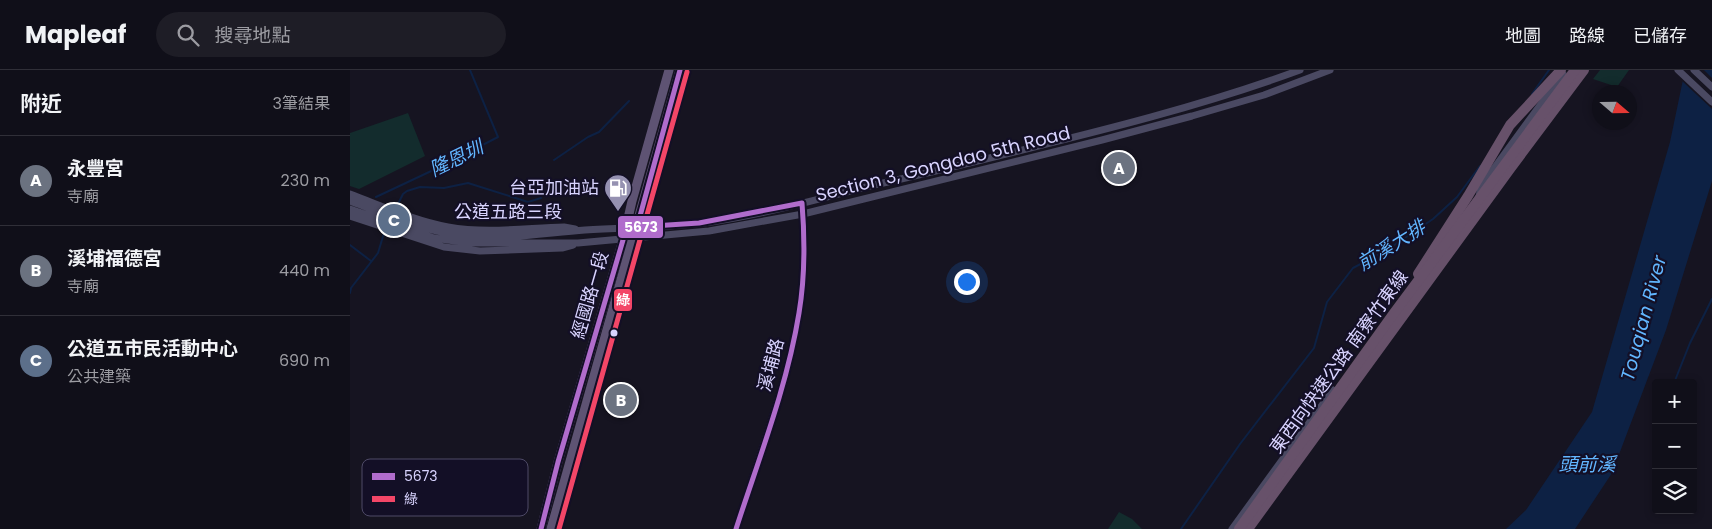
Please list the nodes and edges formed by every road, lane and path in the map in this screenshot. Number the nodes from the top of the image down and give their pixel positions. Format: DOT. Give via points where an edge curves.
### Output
graph roads {
  1 [pos="669,70"];
  2 [pos="680,70"];
  3 [pos="1300,70"];
  4 [pos="1328,70"];
  5 [pos="1576,70"];
  6 [pos="1584,70"];
  7 [pos="1678,70"];
  8 [pos="1694,70"];
  9 [pos="1562,72"];
  10 [pos="1712,87"];
  11 [pos="1712,102"];
  12 [pos="350,194"];
  13 [pos="350,201"];
  14 [pos="802,204"];
  15 [pos="350,209"];
  16 [pos="803,214"];
  17 [pos="350,216"];
  18 [pos="637,227"];
  19 [pos="626,228"];
  20 [pos="581,230"];
  21 [pos="634,238"];
  22 [pos="623,240"];
  23 [pos="578,243"];
  24 [pos="1428,270"];
  25 [pos="1418,274"];
  26 [pos="1403,296"];
  27 [pos="541,529"];
  28 [pos="551,529"];
  29 [pos="736,529"];
  30 [pos="1232,529"];
  31 [pos="1238,529"];
  32 [pos="1248,529"];
  1 -- 19 [label="main road, 經國路一段"];
  2 -- 18 [label="main road"];
  3 -- 14 [label="street, Section 3, Gongdao 5th Road" via="1107,129"];
  4 -- 16 [label="street, Section 3, Gongdao 5th Road" via="1192,116"];
  5 -- 31 [label="highway, 東西向快速公路 南寮竹東線, bridge"];
  6 -- 32 [label="highway, 東西向快速公路 南寮竹東線"];
  7 -- 11 [label="street"];
  8 -- 10 [label="street"];
  9 -- 24 [label="street" via="1481,186 1477,204"];
  9 -- 25 [label="highway" via="1510,125"];
  12 -- 20 [label="street, 公道五路三段" via="448,227 488,230 564,227"];
  13 -- 20 [label="street, Section 3, Gongdao 5th Road" via="419,226 460,236"];
  14 -- 16 [label="street, 溪埔路"];
  14 -- 18 [label="street, Section 3, Gongdao 5th Road" via="718,221"];
  15 -- 23 [label="street, Section 3, Gongdao 5th Road" via="450,241"];
  16 -- 21 [label="street, Section 3, Gongdao 5th Road" via="709,230"];
  16 -- 29 [label="street, 溪埔路" via="798,323"];
  17 -- 23 [label="street, 公道五路三段" via="426,243 458,249 562,248"];
  18 -- 19 [label="street, Section 3, Gongdao 5th Road"];
  18 -- 21 [label="main road"];
  19 -- 20 [label="street, Section 3, Gongdao 5th Road"];
  19 -- 22 [label="main road, 經國路一段"];
  21 -- 22 [label="street, Section 3, Gongdao 5th Road"];
  21 -- 28 [label="main road"];
  22 -- 23 [label="street, Section 3, Gongdao 5th Road"];
  22 -- 27 [label="main road, 經國路一段"];
  24 -- 25 [label="street"];
  24 -- 26 [label="street" via="1413,290"];
  25 -- 26 [label="street"];
  26 -- 30 [label="street"];
}
